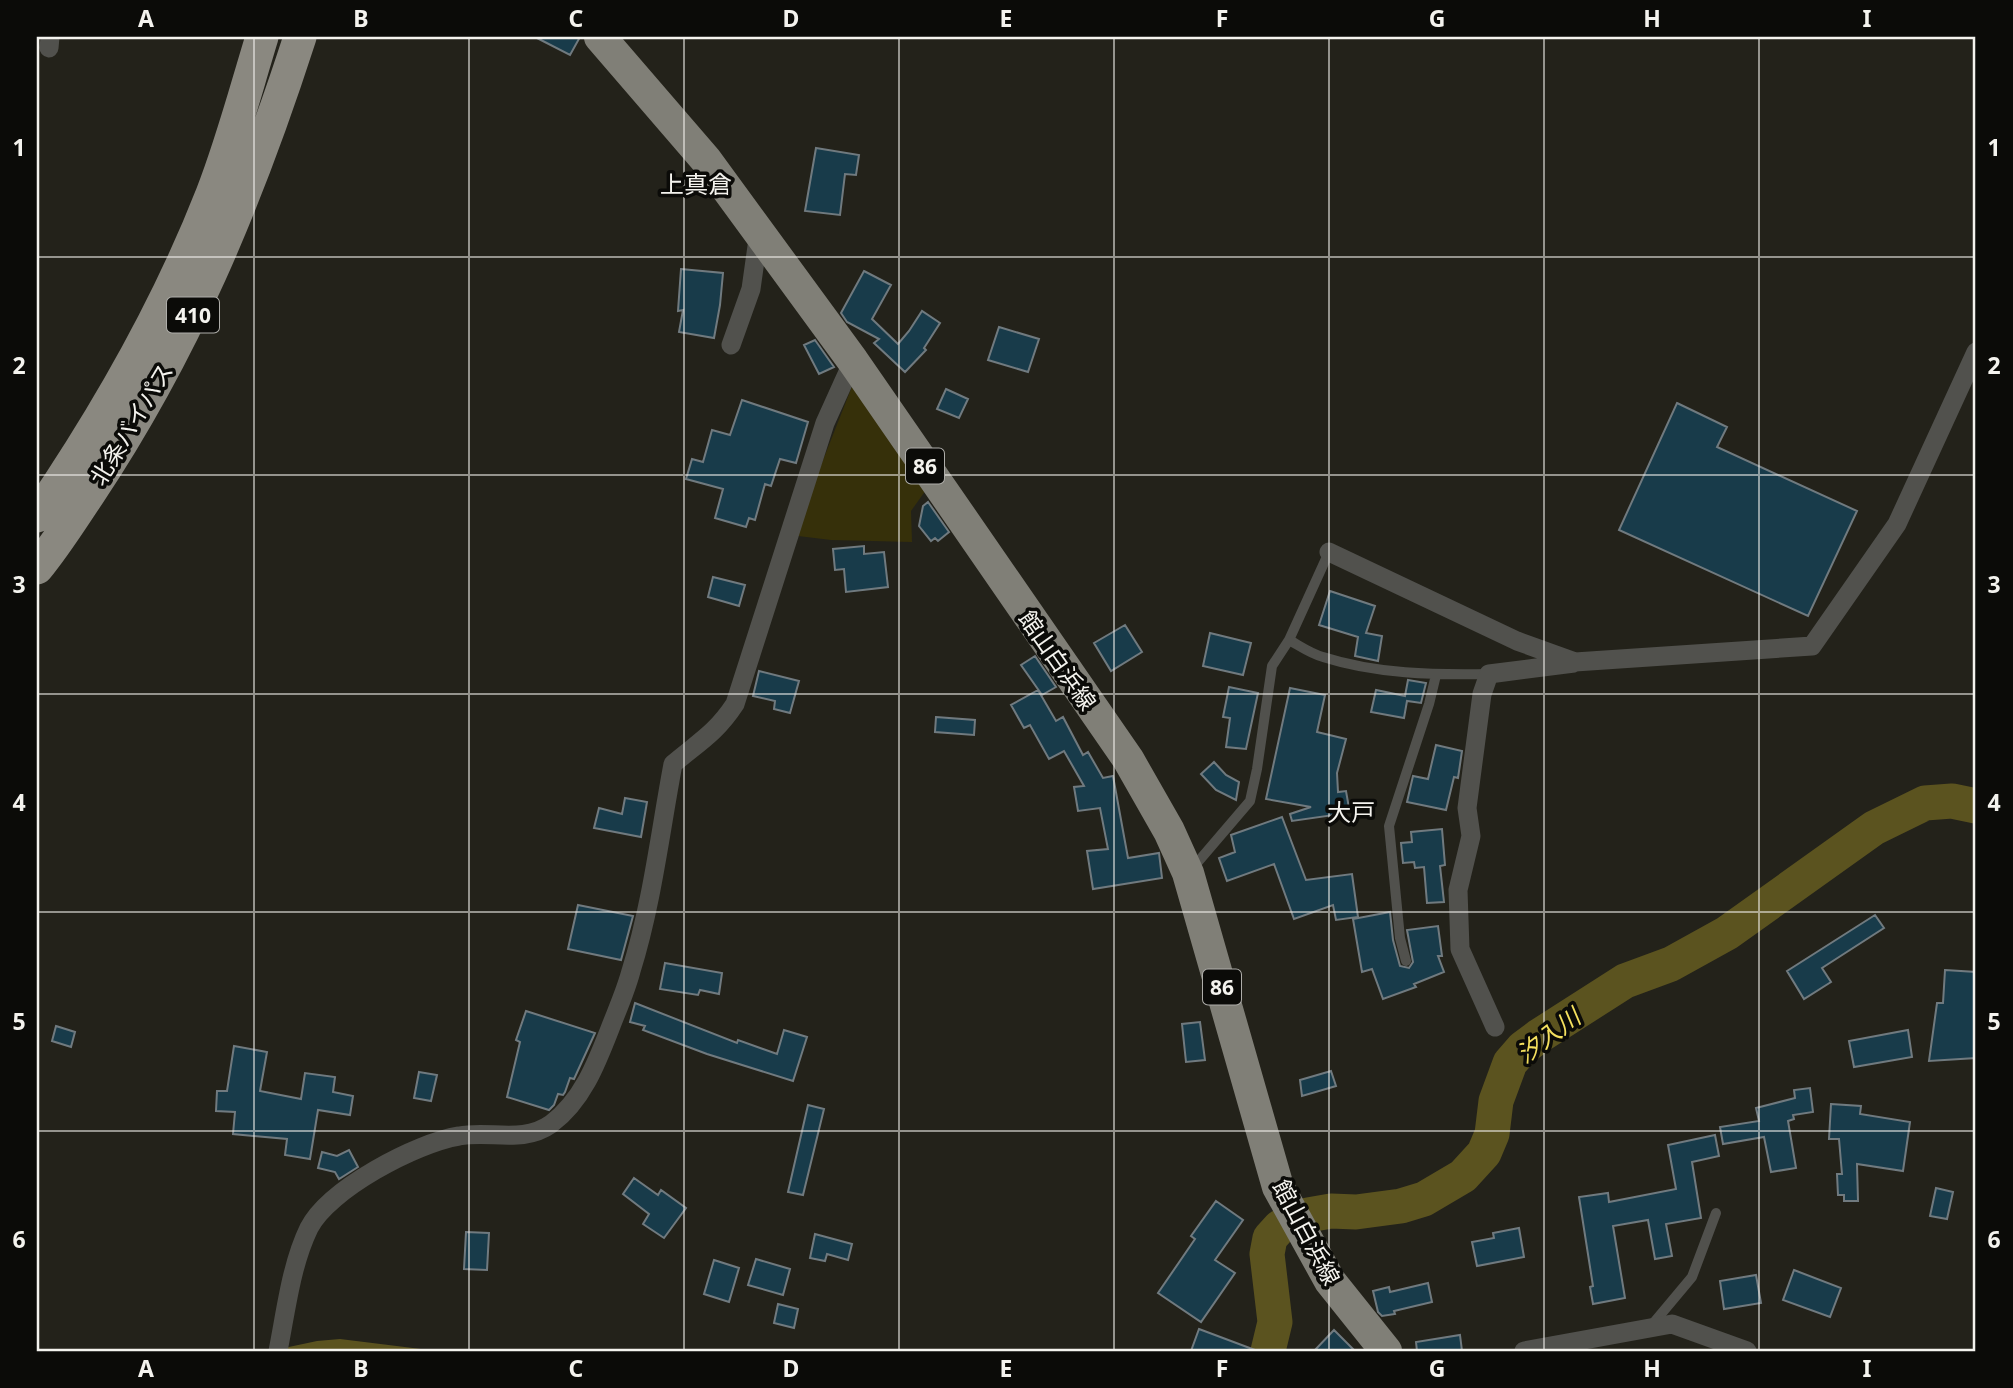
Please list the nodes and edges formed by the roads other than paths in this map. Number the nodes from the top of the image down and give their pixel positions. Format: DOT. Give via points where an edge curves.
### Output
graph roads {
  1 [pos="262,37"];
  2 [pos="300,37"];
  3 [pos="600,37"];
  4 [pos="760,232"];
  5 [pos="731,345"];
  6 [pos="1976,352"];
  7 [pos="853,361"];
  8 [pos="37,516"];
  9 [pos="1329,552"];
  10 [pos="37,568"];
  11 [pos="1289,640"];
  12 [pos="1575,662"];
  13 [pos="1489,674"];
  14 [pos="1436,675"];
  15 [pos="1188,873"];
  16 [pos="1406,961"];
  17 [pos="1495,1027"];
  18 [pos="1716,1213"];
  19 [pos="1651,1326"];
  20 [pos="280,1343"];
  21 [pos="1386,1351"];
  22 [pos="1524,1351"];
  23 [pos="1747,1351"];
  1 -- 8 [label="highway, 北条バイパス / 410" via="231,140 175,281 117,390"];
  2 -- 10 [label="highway, 北条バイパス / 410" via="244,198 180,341 110,462"];
  3 -- 4 [label="main road, 館山白浜線 / 86" via="706,160"];
  4 -- 5 [label="street" via="751,289"];
  4 -- 7 [label="main road, 館山白浜線 / 86"];
  6 -- 12 [label="street" via="1897,524 1812,646"];
  7 -- 15 [label="main road, 館山白浜線 / 86" via="1128,759"];
  7 -- 20 [label="street" via="825,422 735,704 708,738 673,764 631,972 588,1080 551,1124 530,1135 459,1136 407,1153 344,1190 309,1228"];
  9 -- 11 [label="lane"];
  9 -- 12 [label="street" via="1517,640"];
  11 -- 14 [label="lane" via="1320,657 1356,666"];
  11 -- 15 [label="lane" via="1272,666 1250,801"];
  12 -- 13 [label="street"];
  13 -- 14 [label="lane"];
  13 -- 17 [label="street" via="1482,694 1467,808 1471,836 1458,890 1460,949"];
  14 -- 16 [label="lane" via="1389,826"];
  15 -- 21 [label="main road, 館山白浜線 / 86" via="1278,1187 1330,1281"];
  18 -- 19 [label="lane" via="1692,1277"];
  19 -- 22 [label="street"];
  19 -- 23 [label="street" via="1672,1324"];
}
